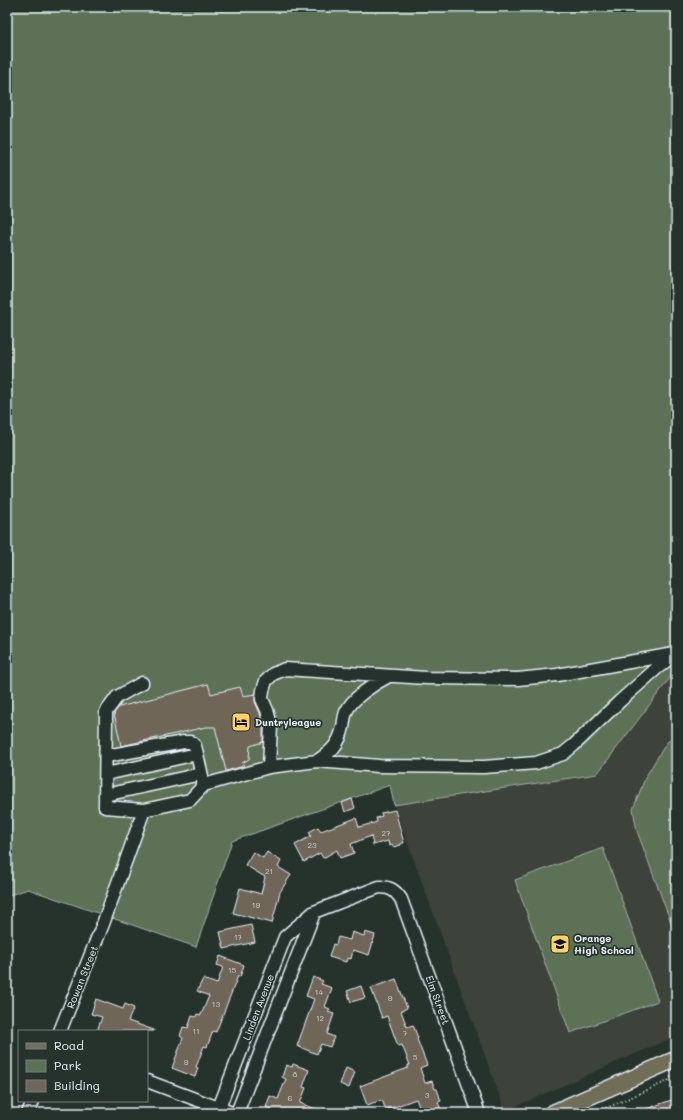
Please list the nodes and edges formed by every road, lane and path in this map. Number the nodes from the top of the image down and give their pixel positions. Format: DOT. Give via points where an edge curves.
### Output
graph roads {
  1 [pos="675,653"];
  2 [pos="389,676"];
  3 [pos="142,683"];
  4 [pos="197,754"];
  5 [pos="106,756"];
  6 [pos="317,761"];
  7 [pos="269,767"];
  8 [pos="106,774"];
  9 [pos="203,780"];
  10 [pos="105,795"];
  11 [pos="144,810"];
  12 [pos="392,889"];
  13 [pos="314,912"];
  14 [pos="258,1008"];
  15 [pos="276,1015"];
  16 [pos="60,1030"];
  17 [pos="675,1064"];
  18 [pos="148,1081"];
  19 [pos="33,1102"];
  20 [pos="217,1111"];
  21 [pos="28,1113"];
  22 [pos="232,1113"];
  23 [pos="237,1113"];
  24 [pos="479,1113"];
  25 [pos="552,1113"];
  26 [pos="595,1113"];
  1 -- 2 [label="street" via="557,676 518,679"];
  1 -- 6 [label="street" via="574,745 554,758 536,763 484,767 379,766"];
  2 -- 6 [label="street" via="361,694 351,704 346,711 342,729 333,749"];
  2 -- 7 [label="street" via="285,669 273,674 266,680 262,699 271,724"];
  3 -- 5 [label="street" via="117,697 106,712"];
  4 -- 5 [label="street" via="191,742 184,742"];
  4 -- 8 [label="street"];
  4 -- 9 [label="street"];
  5 -- 8 [label="street"];
  6 -- 7 [label="street"];
  7 -- 9 [label="street"];
  8 -- 10 [label="street"];
  9 -- 10 [label="street"];
  9 -- 11 [label="street" via="190,800"];
  10 -- 11 [label="street" via="105,807"];
  11 -- 16 [label="street, Rowan Street" via="103,924"];
  12 -- 13 [label="street, Linden Avenue" via="379,887"];
  12 -- 24 [label="street, Elm Street" via="401,899"];
  13 -- 14 [label="street, Linden Avenue" via="285,937"];
  13 -- 15 [label="street, Linden Avenue"];
  14 -- 15 [label="street"];
  14 -- 20 [label="street, Linden Avenue"];
  15 -- 23 [label="street, Linden Avenue"];
  17 -- 25 [label="main road"];
  17 -- 26 [label="path" via="668,1081"];
  18 -- 20 [label="street"];
  19 -- 21 [label="street"];
  20 -- 22 [label="street"];
}
